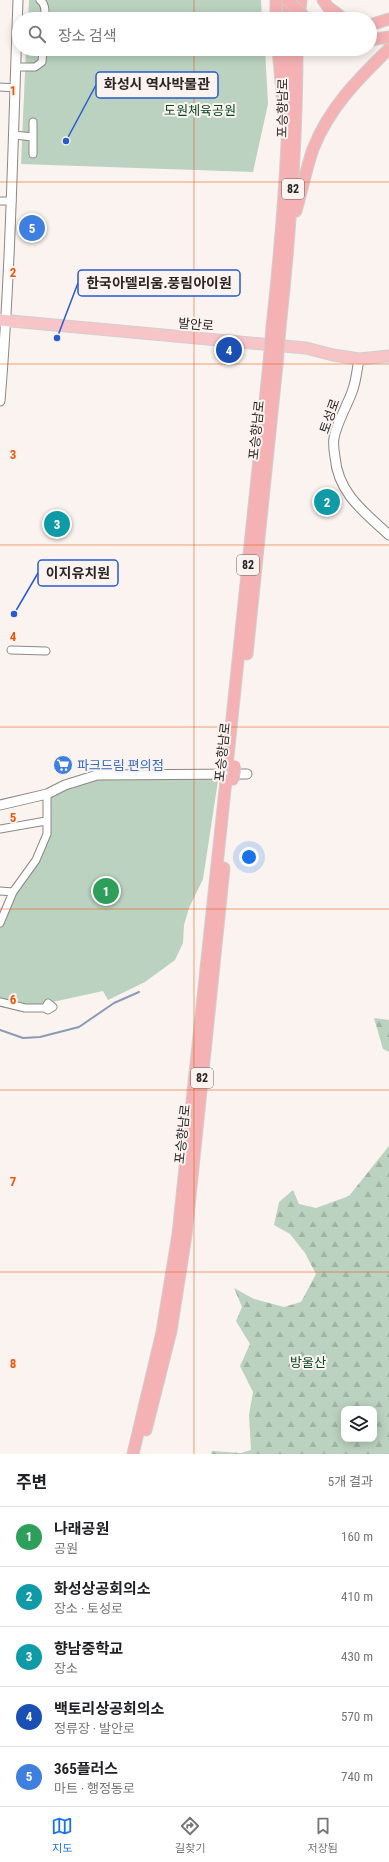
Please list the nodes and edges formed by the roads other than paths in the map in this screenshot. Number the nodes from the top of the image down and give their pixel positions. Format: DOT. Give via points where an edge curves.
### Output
graph roads {
  1 [pos="18,0"];
  2 [pos="40,0"];
  3 [pos="276,0"];
  4 [pos="288,0"];
  5 [pos="297,0"];
  6 [pos="301,0"];
  7 [pos="323,0"];
  8 [pos="18,12"];
  9 [pos="45,12"];
  10 [pos="276,12"];
  11 [pos="289,12"];
  12 [pos="298,12"];
  13 [pos="299,12"];
  14 [pos="300,12"];
  15 [pos="335,12"];
  16 [pos="389,18"];
  17 [pos="377,22"];
  18 [pos="389,37"];
  19 [pos="377,39"];
  20 [pos="389,50"];
  21 [pos="16,56"];
  22 [pos="42,56"];
  23 [pos="279,56"];
  24 [pos="289,56"];
  25 [pos="297,56"];
  26 [pos="16,67"];
  27 [pos="0,87"];
  28 [pos="15,88"];
  29 [pos="33,122"];
  30 [pos="288,127"];
  31 [pos="14,135"];
  32 [pos="33,137"];
  33 [pos="32,154"];
  34 [pos="0,200"];
  35 [pos="12,201"];
  36 [pos="290,231"];
  37 [pos="3,320"];
  38 [pos="276,328"];
  39 [pos="389,356"];
  40 [pos="359,359"];
  41 [pos="0,401"];
  42 [pos="389,535"];
  43 [pos="11,650"];
  44 [pos="46,651"];
  45 [pos="247,774"];
  46 [pos="47,794"];
  47 [pos="0,805"];
  48 [pos="46,821"];
  49 [pos="0,829"];
  50 [pos="0,891"];
  51 [pos="14,892"];
  52 [pos="0,923"];
  53 [pos="2,1001"];
  54 [pos="44,1008"];
  55 [pos="151,1398"];
  56 [pos="133,1454"];
  57 [pos="140,1454"];
  1 -- 8 [label="street"];
  2 -- 9 [label="street"];
  3 -- 10 [label="highway"];
  4 -- 11 [label="highway"];
  4 -- 14 [label="highway, bridge"];
  5 -- 12 [label="highway"];
  6 -- 13 [label="highway"];
  7 -- 15 [label="highway"];
  16 -- 17 [label="highway"];
  18 -- 19 [label="highway"];
  20 -- 36 [label="highway" via="349,90 332,112 313,150"];
  21 -- 26 [label="street"];
  22 -- 26 [label="street" via="42,62 35,67"];
  23 -- 30 [label="highway"];
  24 -- 30 [label="highway, 포승향남로 / 82"];
  25 -- 36 [label="highway, 포승향남로 / 82" via="297,116"];
  26 -- 28 [label="street"];
  27 -- 28 [label="street"];
  28 -- 31 [label="street"];
  29 -- 32 [label="street"];
  30 -- 38 [label="highway, 포승향남로 / 82"];
  31 -- 32 [label="street"];
  31 -- 35 [label="street"];
  32 -- 33 [label="street"];
  34 -- 35 [label="street"];
  35 -- 37 [label="street"];
  36 -- 38 [label="highway, 포승향남로 / 82"];
  37 -- 40 [label="main road, 발안로" via="306,348"];
  37 -- 41 [label="street"];
  38 -- 55 [label="highway, 포승향남로 / 82, bridge" via="230,780 178,1234"];
  39 -- 40 [label="main road, 발안로"];
  40 -- 42 [label="street, 토성로" via="352,391 333,440 335,464 344,490 354,503"];
  43 -- 44 [label="street"];
  45 -- 46 [label="street" via="97,775 65,785"];
  46 -- 47 [label="street"];
  46 -- 48 [label="street"];
  48 -- 49 [label="street"];
  48 -- 51 [label="street" via="47,834 36,860"];
  50 -- 51 [label="street"];
  51 -- 52 [label="street"];
  53 -- 54 [label="street" via="25,1008"];
  55 -- 56 [label="highway, 포승향남로 / 82"];
  55 -- 57 [label="highway, 포승향남로 / 82"];
}
